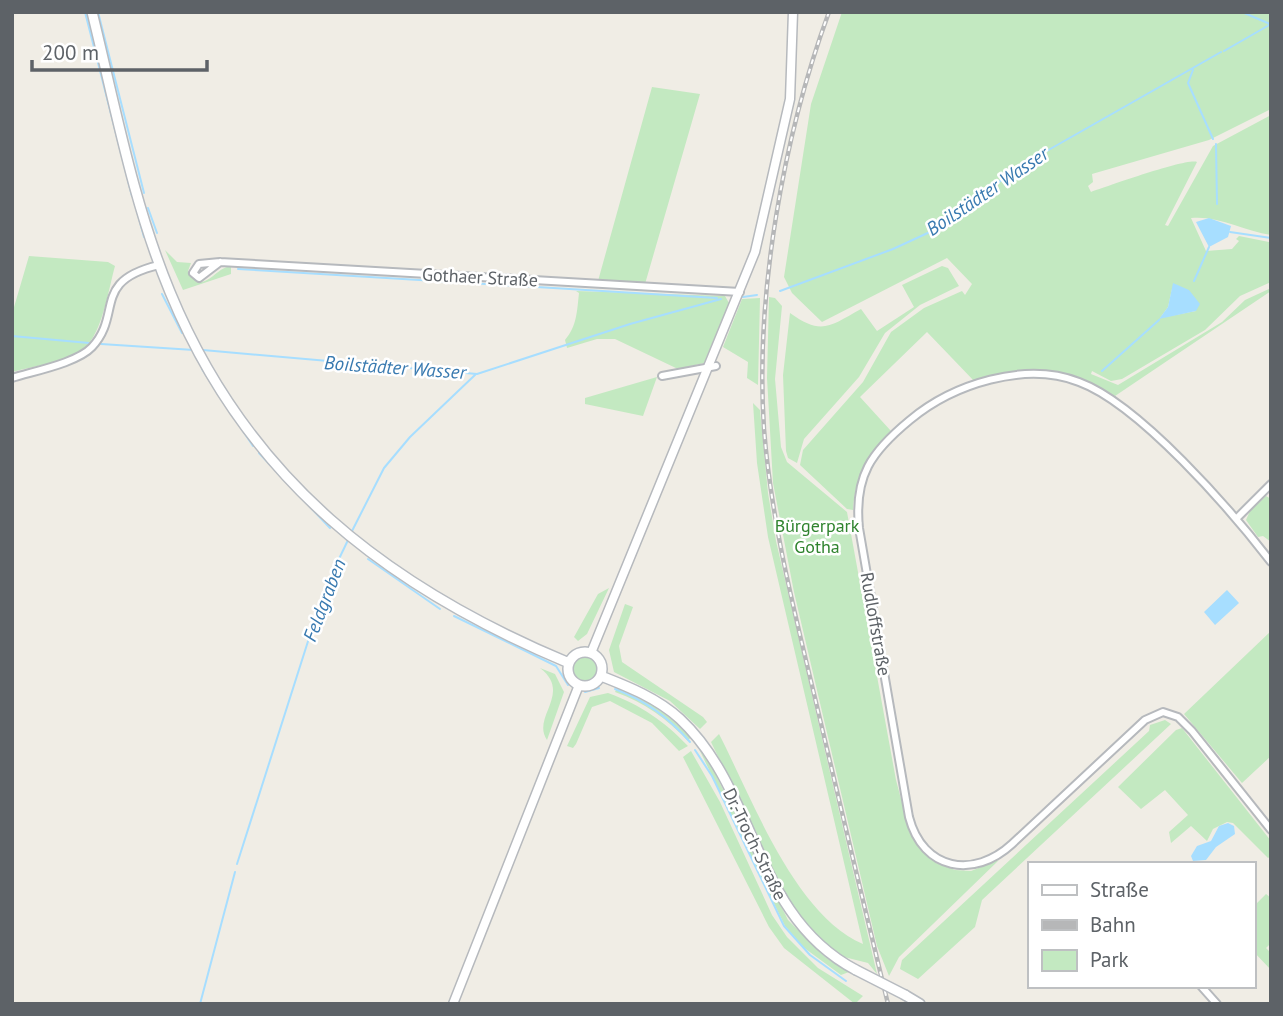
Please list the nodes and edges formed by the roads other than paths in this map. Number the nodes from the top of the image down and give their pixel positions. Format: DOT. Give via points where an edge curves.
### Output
graph roads {
  1 [pos="92,12"];
  2 [pos="793,12"];
  3 [pos="220,262"];
  4 [pos="159,265"];
  5 [pos="740,292"];
  6 [pos="713,366"];
  7 [pos="662,376"];
  8 [pos="12,378"];
  9 [pos="1271,484"];
  10 [pos="1236,519"];
  11 [pos="1271,562"];
  12 [pos="591,653"];
  13 [pos="569,663"];
  14 [pos="601,676"];
  15 [pos="579,685"];
  16 [pos="1271,830"];
  17 [pos="1208,990"];
  18 [pos="453,1004"];
  19 [pos="920,1004"];
  20 [pos="1217,1004"];
  1 -- 4 [label="main road"];
  2 -- 5 [label="street" via="790,99 755,252"];
  3 -- 5 [label="street, Gothaer Straße"];
  4 -- 8 [label="street" via="135,272 121,283 97,341 87,351"];
  4 -- 13 [label="main road" via="195,345 243,421 273,460 342,530 450,607"];
  5 -- 6 [label="street"];
  6 -- 7 [label="street"];
  6 -- 12 [label="street"];
  9 -- 10 [label="street"];
  10 -- 11 [label="street, Rudloffstraße"];
  10 -- 16 [label="street, Rudloffstraße" via="1138,421 1098,390 1055,375 1008,377 951,395 902,426 878,451 863,473 857,500 909,817 929,853 959,865 991,860 1145,720 1163,712 1178,717 1192,731"];
  12 -- 13 [label="main road" via="578,653"];
  12 -- 14 [label="main road" via="601,663"];
  13 -- 15 [label="main road" via="569,676"];
  14 -- 15 [label="main road" via="592,685"];
  14 -- 19 [label="main road, Dr.-Troch-Straße, bridge" via="658,702 691,731 719,772 790,914 816,943"];
  15 -- 18 [label="street"];
  17 -- 20 [label="street"];
}
